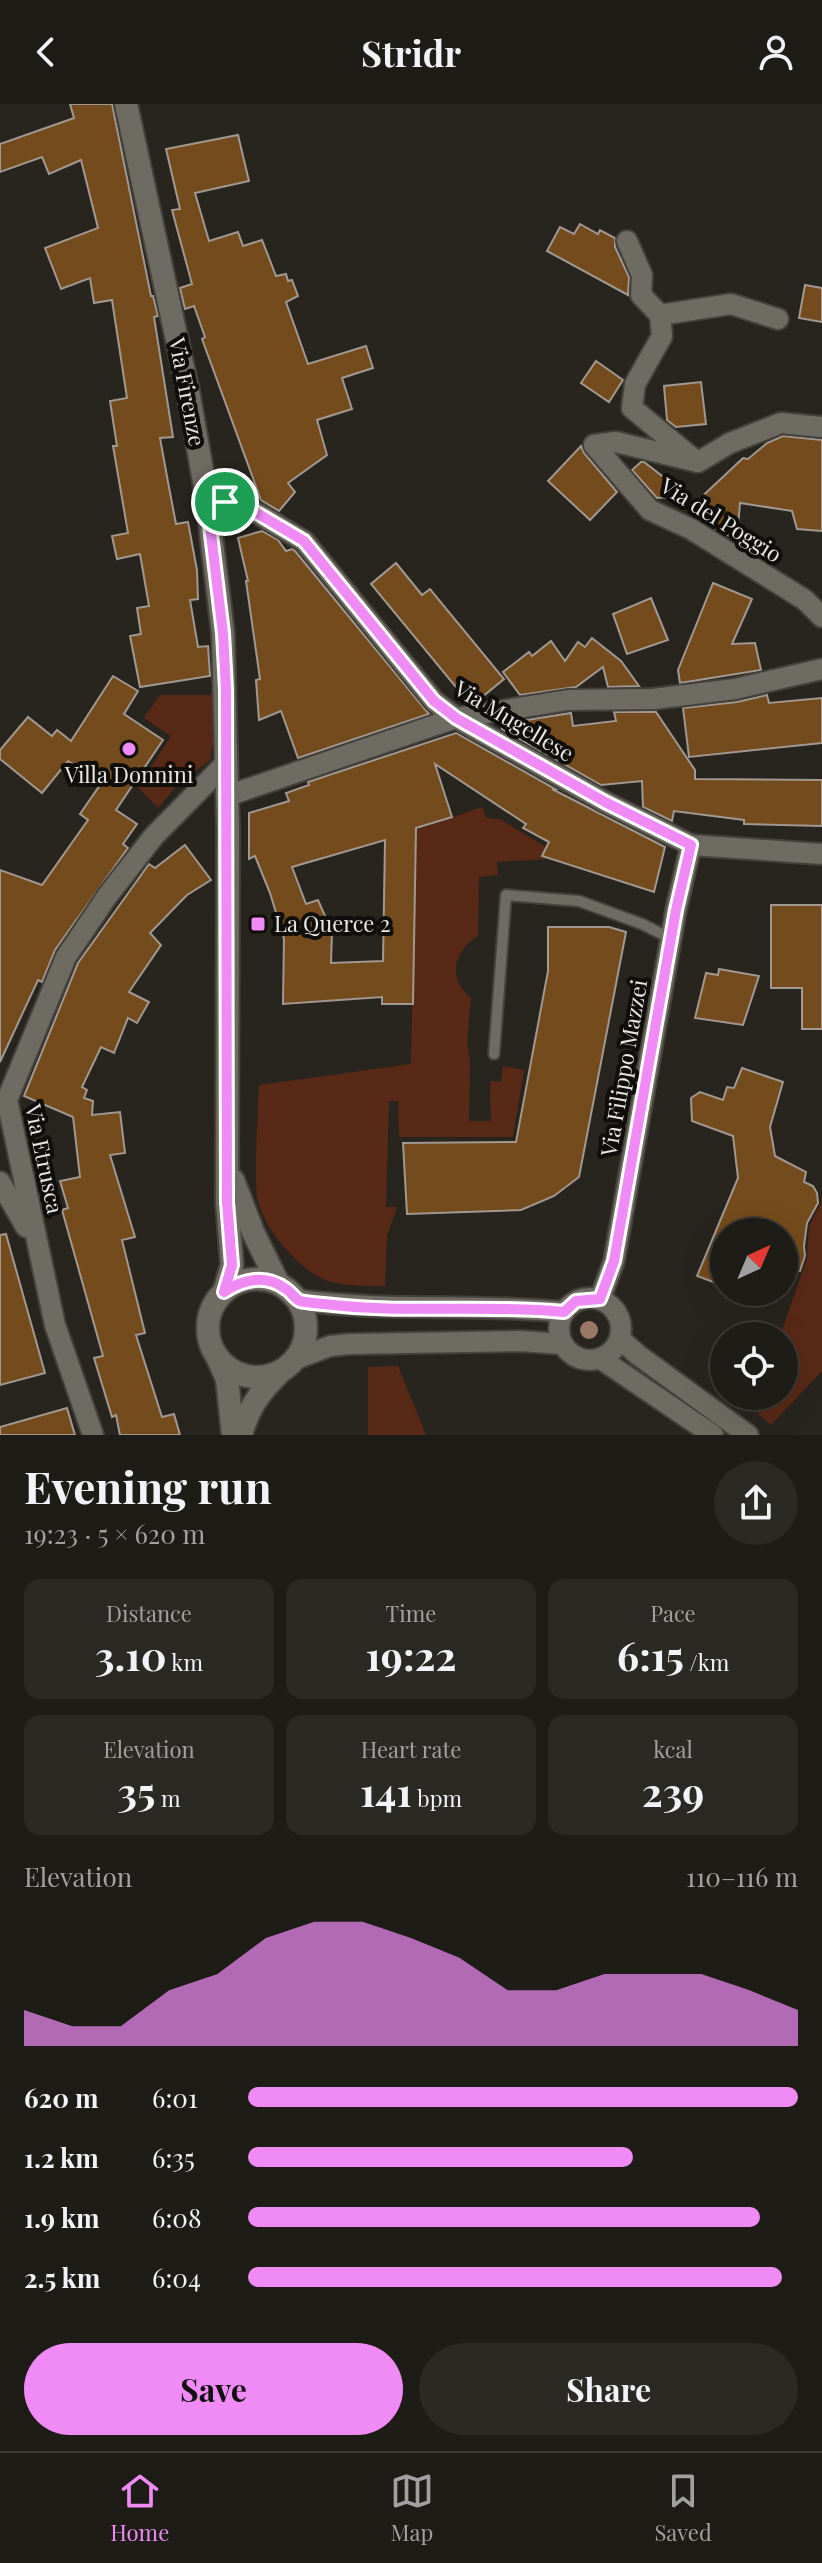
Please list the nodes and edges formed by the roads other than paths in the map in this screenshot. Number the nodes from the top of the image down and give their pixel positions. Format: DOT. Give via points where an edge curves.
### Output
graph roads {
  1 [pos="126,104"];
  2 [pos="627,241"];
  3 [pos="660,315"];
  4 [pos="778,319"];
  5 [pos="822,427"];
  6 [pos="698,462"];
  7 [pos="206,493"];
  8 [pos="813,596"];
  9 [pos="822,617"];
  10 [pos="822,669"];
  11 [pos="456,718"];
  12 [pos="226,763"];
  13 [pos="227,796"];
  14 [pos="691,845"];
  15 [pos="822,854"];
  16 [pos="672,939"];
  17 [pos="40,1014"];
  18 [pos="494,1054"];
  19 [pos="0,1099"];
  20 [pos="228,1164"];
  21 [pos="0,1182"];
  22 [pos="40,1261"];
  23 [pos="278,1283"];
  24 [pos="224,1292"];
  25 [pos="600,1299"];
  26 [pos="298,1300"];
  27 [pos="564,1312"];
  28 [pos="620,1339"];
  29 [pos="563,1344"];
  30 [pos="212,1347"];
  31 [pos="601,1359"];
  32 [pos="288,1365"];
  33 [pos="93,1435"];
  34 [pos="233,1435"];
  35 [pos="241,1435"];
  36 [pos="713,1435"];
  37 [pos="748,1435"];
  1 -- 7 [label="main road, Via Firenze"];
  2 -- 3 [label="street" via="642,275 641,295"];
  3 -- 4 [label="street" via="731,304"];
  3 -- 6 [label="street" via="662,336 635,384 632,408"];
  5 -- 6 [label="street" via="781,423"];
  6 -- 8 [label="street, Via del Poggio" via="616,442 594,445 650,510"];
  7 -- 11 [label="street, Via Mugellese" via="240,503 304,541 434,701"];
  7 -- 12 [label="main road, Via Firenze" via="223,633"];
  8 -- 9 [label="street"];
  10 -- 11 [label="street" via="735,689 653,699 568,700"];
  11 -- 13 [label="street"];
  11 -- 14 [label="street, Via Mugellese"];
  12 -- 13 [label="main road, Via Firenze"];
  12 -- 17 [label="street, Via Etrusca" via="154,836 108,895 66,957"];
  13 -- 20 [label="main road, Via Firenze"];
  14 -- 15 [label="street, Via Mugellese"];
  14 -- 16 [label="street, Via Filippo Mazzei"];
  16 -- 18 [label="lane" via="579,901 506,895"];
  16 -- 25 [label="street, Via Filippo Mazzei" via="614,1261"];
  17 -- 19 [label="street"];
  17 -- 22 [label="street, Via Etrusca" via="7,1100"];
  20 -- 23 [label="main road, Via Firenze"];
  20 -- 24 [label="main road, Via Firenze" via="232,1265"];
  21 -- 22 [label="street"];
  22 -- 33 [label="street, Via Etrusca" via="55,1325"];
  23 -- 24 [label="main road" via="250,1280"];
  23 -- 26 [label="main road, Via Firenze"];
  24 -- 30 [label="main road, Via Firenze" via="209,1318"];
  25 -- 27 [label="street" via="576,1301"];
  25 -- 28 [label="street" via="616,1311"];
  26 -- 27 [label="street" via="352,1307"];
  26 -- 32 [label="main road" via="307,1330 304,1345"];
  27 -- 29 [label="street" via="559,1328"];
  28 -- 31 [label="street"];
  28 -- 37 [label="street"];
  29 -- 31 [label="street" via="575,1357"];
  29 -- 32 [label="street" via="350,1344 330,1346"];
  30 -- 32 [label="main road" via="221,1361 249,1376 265,1377"];
  30 -- 34 [label="main road, Via Firenze" via="227,1379"];
  31 -- 36 [label="street"];
  32 -- 35 [label="main road" via="261,1391"];
}
